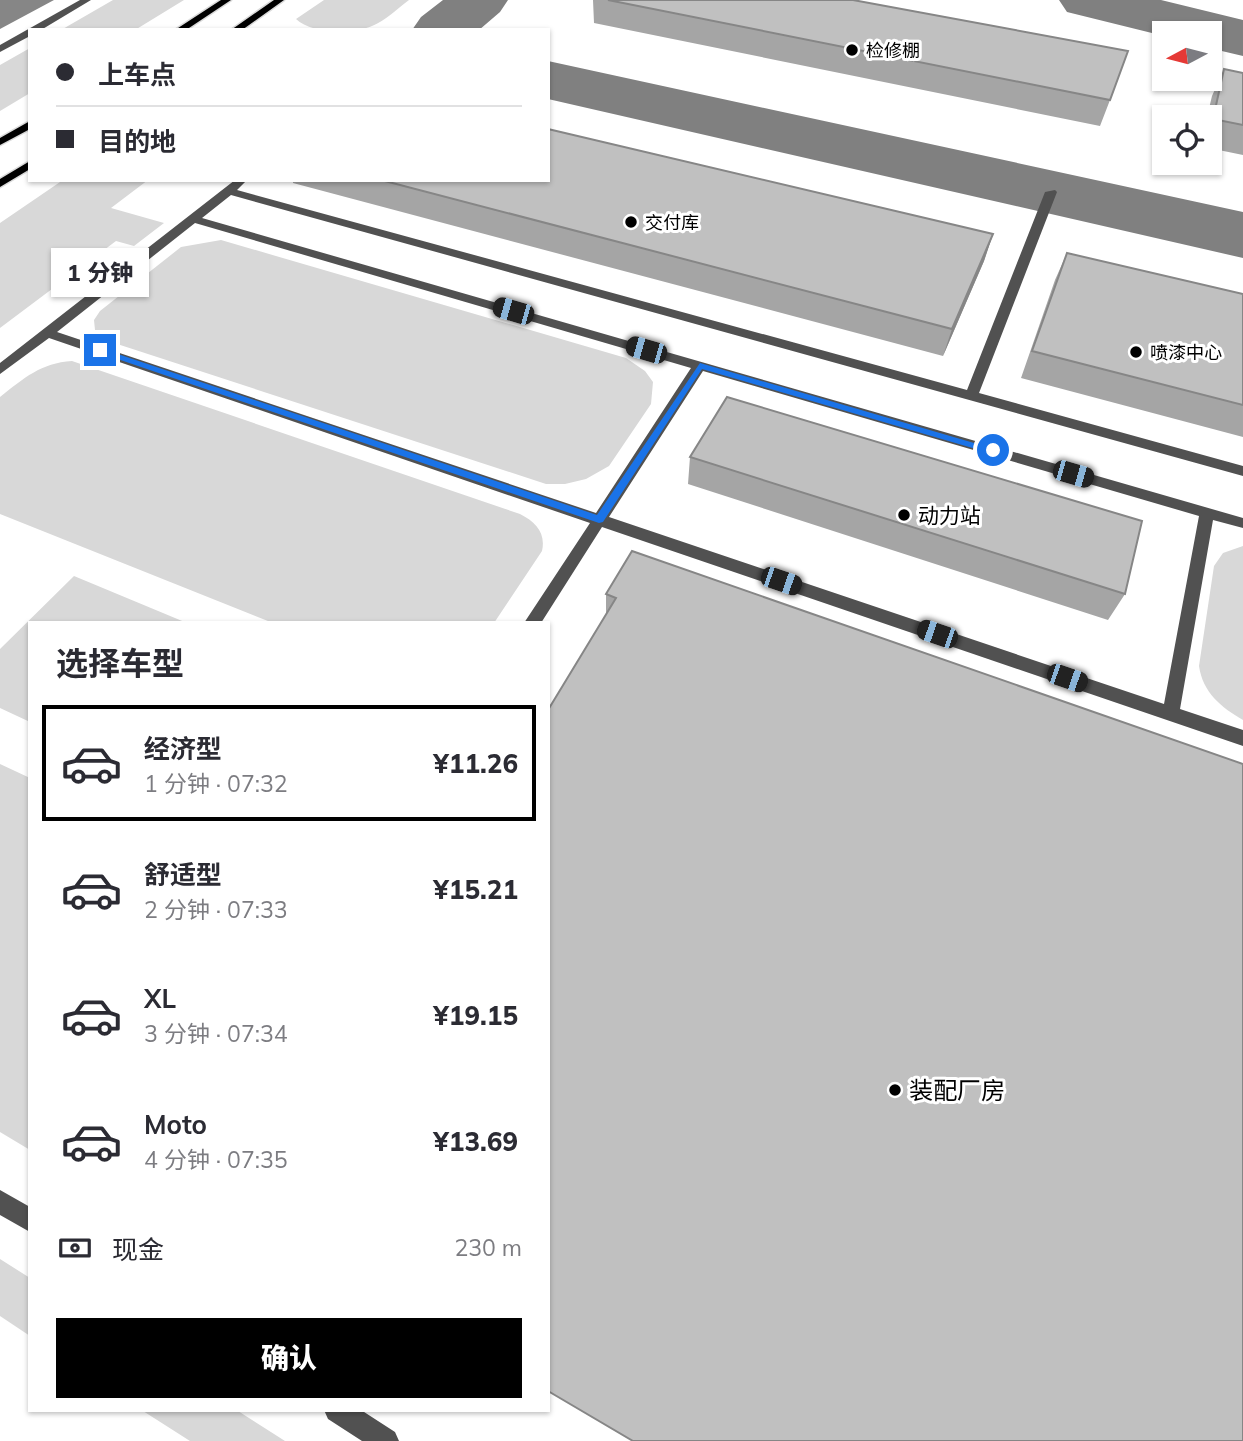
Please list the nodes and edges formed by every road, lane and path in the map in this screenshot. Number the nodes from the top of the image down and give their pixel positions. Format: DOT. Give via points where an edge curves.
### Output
graph roads {
  1 [pos="87,0"];
  2 [pos="226,0"];
  3 [pos="280,0"];
  4 [pos="38,28"];
  5 [pos="182,28"];
  6 [pos="240,28"];
  7 [pos="28,33"];
  8 [pos="0,49"];
  9 [pos="28,125"];
  10 [pos="0,142"];
  11 [pos="28,165"];
  12 [pos="240,182"];
  13 [pos="0,184"];
  14 [pos="229,191"];
  15 [pos="1051,192"];
  16 [pos="193,219"];
  17 [pos="47,332"];
  18 [pos="700,365"];
  19 [pos="0,370"];
  20 [pos="971,396"];
  21 [pos="1243,471"];
  22 [pos="1207,512"];
  23 [pos="599,520"];
  24 [pos="1243,523"];
  25 [pos="533,621"];
  26 [pos="1171,713"];
  27 [pos="1243,738"];
  28 [pos="0,1202"];
  29 [pos="28,1219"];
  30 [pos="340,1412"];
  31 [pos="386,1441"];
  1 -- 4 [label="lane"];
  2 -- 5 [label="main road"];
  3 -- 6 [label="main road"];
  7 -- 8 [label="lane"];
  9 -- 10 [label="main road"];
  11 -- 13 [label="main road"];
  12 -- 14 [label="lane"];
  14 -- 16 [label="lane"];
  14 -- 20 [label="lane"];
  15 -- 20 [label="lane"];
  16 -- 17 [label="lane"];
  16 -- 18 [label="lane"];
  17 -- 19 [label="lane"];
  17 -- 23 [label="lane"];
  18 -- 22 [label="lane"];
  18 -- 23 [label="lane"];
  20 -- 21 [label="lane"];
  22 -- 24 [label="lane"];
  22 -- 26 [label="lane"];
  23 -- 25 [label="lane"];
  23 -- 26 [label="lane"];
  26 -- 27 [label="lane"];
  28 -- 29 [label="lane"];
  30 -- 31 [label="lane"];
}
